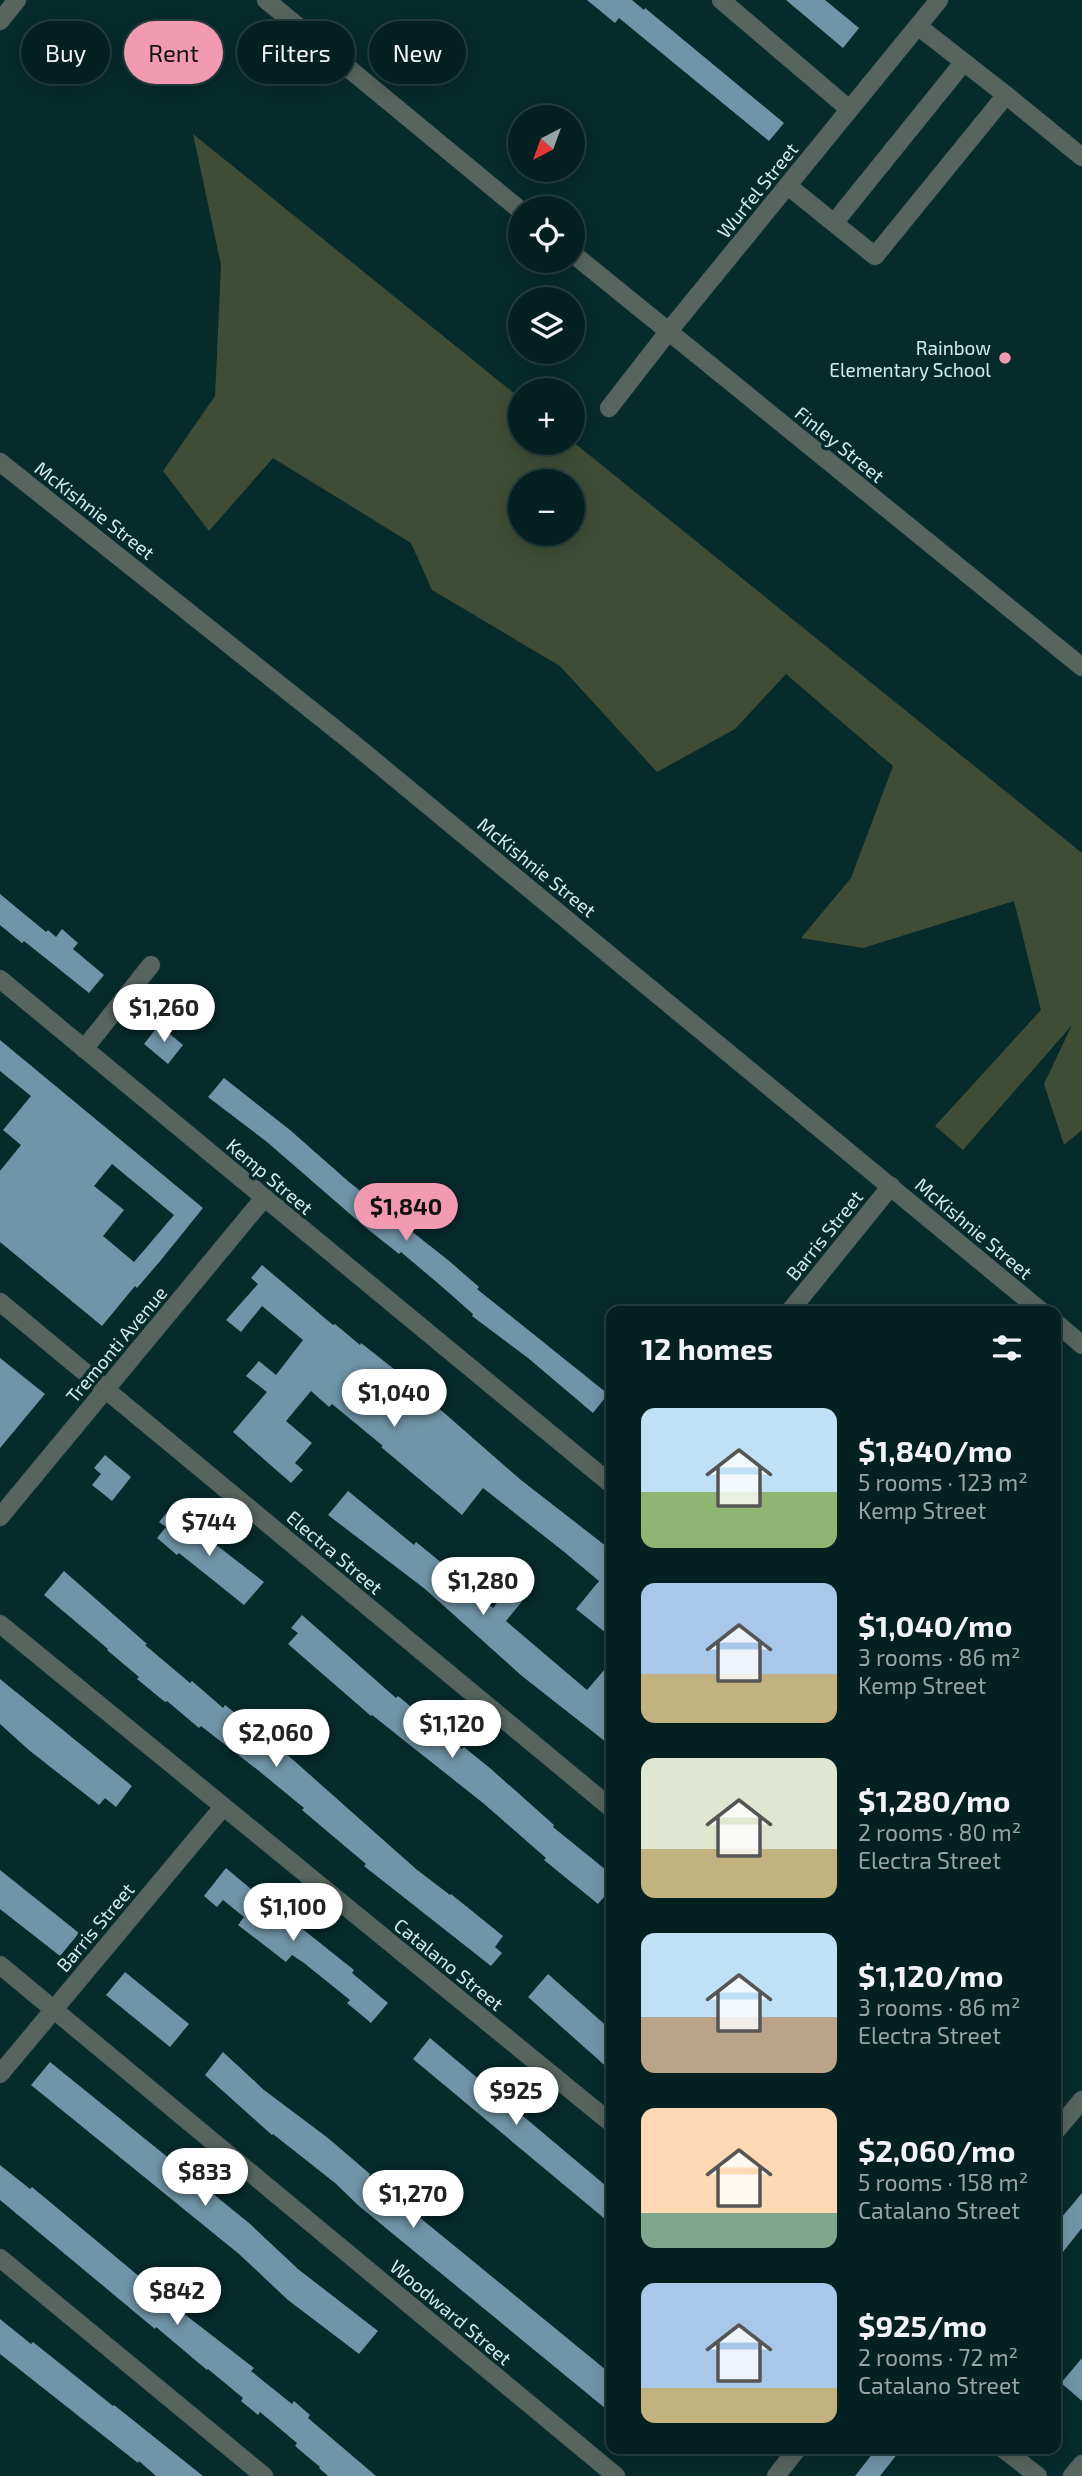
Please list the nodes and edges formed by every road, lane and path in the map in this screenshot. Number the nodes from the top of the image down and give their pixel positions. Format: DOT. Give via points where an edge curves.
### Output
graph roads {
  1 [pos="17,0"];
  2 [pos="267,0"];
  3 [pos="721,0"];
  4 [pos="939,0"];
  5 [pos="0,21"];
  6 [pos="919,27"];
  7 [pos="963,63"];
  8 [pos="1006,95"];
  9 [pos="849,109"];
  10 [pos="1082,157"];
  11 [pos="788,186"];
  12 [pos="508,200"];
  13 [pos="834,223"];
  14 [pos="585,264"];
  15 [pos="668,332"];
  16 [pos="610,408"];
  17 [pos="0,462"];
  18 [pos="1082,667"];
  19 [pos="151,965"];
  20 [pos="0,979"];
  21 [pos="83,1049"];
  22 [pos="891,1186"];
  23 [pos="264,1198"];
  24 [pos="0,1302"];
  25 [pos="794,1306"];
  26 [pos="1035,1306"];
  27 [pos="1061,1327"];
  28 [pos="1082,1345"];
  29 [pos="106,1389"];
  30 [pos="606,1480"];
  31 [pos="0,1517"];
  32 [pos="0,1624"];
  33 [pos="606,1804"];
  34 [pos="223,1807"];
  35 [pos="0,1965"];
  36 [pos="54,2010"];
  37 [pos="0,2074"];
  38 [pos="1082,2100"];
  39 [pos="606,2119"];
  40 [pos="1061,2125"];
  41 [pos="0,2258"];
  42 [pos="793,2454"];
  43 [pos="1010,2454"];
  44 [pos="1082,2464"];
  45 [pos="264,2476"];
  46 [pos="616,2476"];
  47 [pos="776,2476"];
  48 [pos="1038,2476"];
  49 [pos="1072,2476"];
  1 -- 5 [label="street"];
  2 -- 12 [label="street"];
  3 -- 9 [label="street"];
  4 -- 6 [label="street, Wurfel Street"];
  6 -- 7 [label="street"];
  6 -- 9 [label="street, Wurfel Street"];
  7 -- 8 [label="street"];
  7 -- 13 [label="street"];
  8 -- 10 [label="street"];
  8 -- 13 [label="street" via="876,256"];
  9 -- 11 [label="street, Wurfel Street"];
  11 -- 13 [label="street"];
  11 -- 15 [label="street, Wurfel Street"];
  14 -- 15 [label="street, Finley Street"];
  15 -- 16 [label="street, Wurfel Street"];
  15 -- 18 [label="street, Finley Street"];
  17 -- 22 [label="street, McKishnie Street" via="339,732"];
  19 -- 21 [label="street"];
  20 -- 21 [label="street, Kemp Street"];
  21 -- 23 [label="street, Kemp Street"];
  22 -- 25 [label="street, Barris Street"];
  22 -- 26 [label="street, McKishnie Street"];
  23 -- 29 [label="street, Tremonti Avenue"];
  23 -- 30 [label="street, Kemp Street"];
  24 -- 29 [label="street, Electra Street"];
  27 -- 28 [label="street"];
  29 -- 31 [label="street, Tremonti Avenue"];
  29 -- 33 [label="street, Electra Street"];
  32 -- 34 [label="street, Catalano Street"];
  34 -- 36 [label="street, Barris Street"];
  34 -- 39 [label="street, Catalano Street"];
  35 -- 36 [label="street, Woodward Street"];
  36 -- 37 [label="street, Barris Street"];
  36 -- 46 [label="street, Woodward Street"];
  38 -- 40 [label="street"];
  41 -- 45 [label="street"];
  42 -- 47 [label="street"];
  43 -- 48 [label="street"];
  44 -- 49 [label="street"];
}
